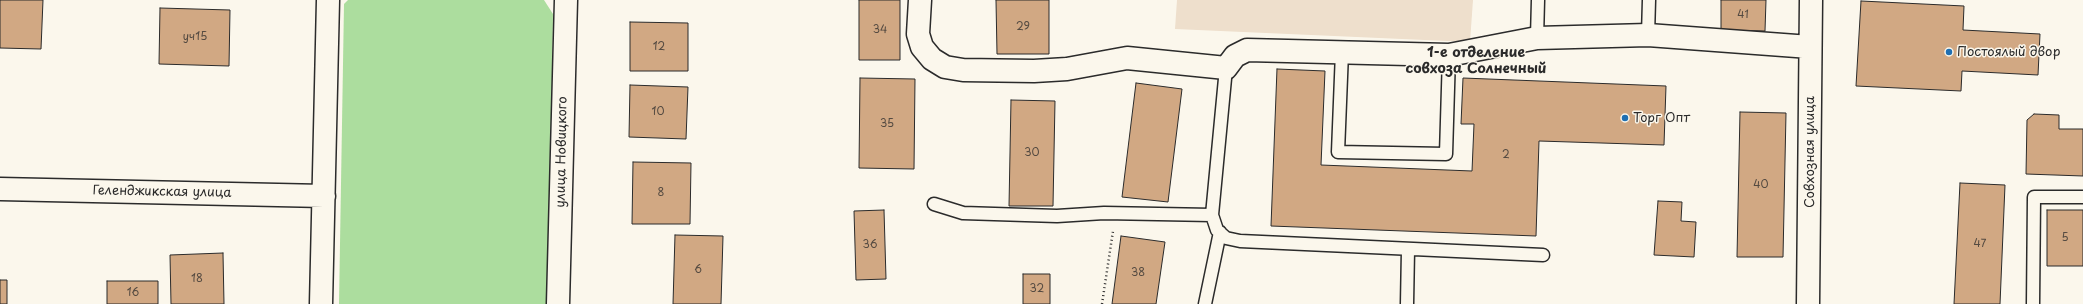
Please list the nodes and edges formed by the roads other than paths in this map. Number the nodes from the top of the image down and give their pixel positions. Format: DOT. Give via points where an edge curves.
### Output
graph roads {
  1 [pos="328,0"];
  2 [pos="566,0"];
  3 [pos="920,0"];
  4 [pos="1538,0"];
  5 [pos="1649,0"];
  6 [pos="1811,0"];
  7 [pos="1648,35"];
  8 [pos="1537,38"];
  9 [pos="1810,47"];
  10 [pos="1342,52"];
  11 [pos="1449,55"];
  12 [pos="1226,68"];
  13 [pos="0,189"];
  14 [pos="324,196"];
  15 [pos="2083,197"];
  16 [pos="934,204"];
  17 [pos="1212,215"];
  18 [pos="1220,232"];
  19 [pos="1408,250"];
  20 [pos="1543,255"];
  21 [pos="321,304"];
  22 [pos="558,304"];
  23 [pos="1205,304"];
  24 [pos="1406,304"];
  25 [pos="1808,304"];
  26 [pos="2033,304"];
  1 -- 14 [label="street"];
  2 -- 22 [label="street, улица Новицкого"];
  3 -- 12 [label="street" via="918,34 922,47 932,59 945,67 963,70 1034,71 1127,58"];
  4 -- 8 [label="lane"];
  5 -- 7 [label="lane"];
  6 -- 9 [label="street, Совхозная улица"];
  7 -- 8 [label="street"];
  7 -- 9 [label="street"];
  8 -- 11 [label="street"];
  9 -- 25 [label="street, Совхозная улица"];
  10 -- 11 [label="street"];
  10 -- 11 [label="lane" via="1338,152 1446,154"];
  10 -- 12 [label="street" via="1247,50 1235,56"];
  12 -- 17 [label="lane"];
  13 -- 14 [label="street, Геленджикская улица"];
  14 -- 21 [label="street"];
  15 -- 26 [label="lane" via="2034,197"];
  16 -- 17 [label="lane" via="963,213 1057,216 1115,213"];
  17 -- 18 [label="lane"];
  18 -- 19 [label="lane" via="1226,238 1240,241"];
  18 -- 23 [label="lane"];
  19 -- 20 [label="lane"];
  19 -- 24 [label="lane"];
}
